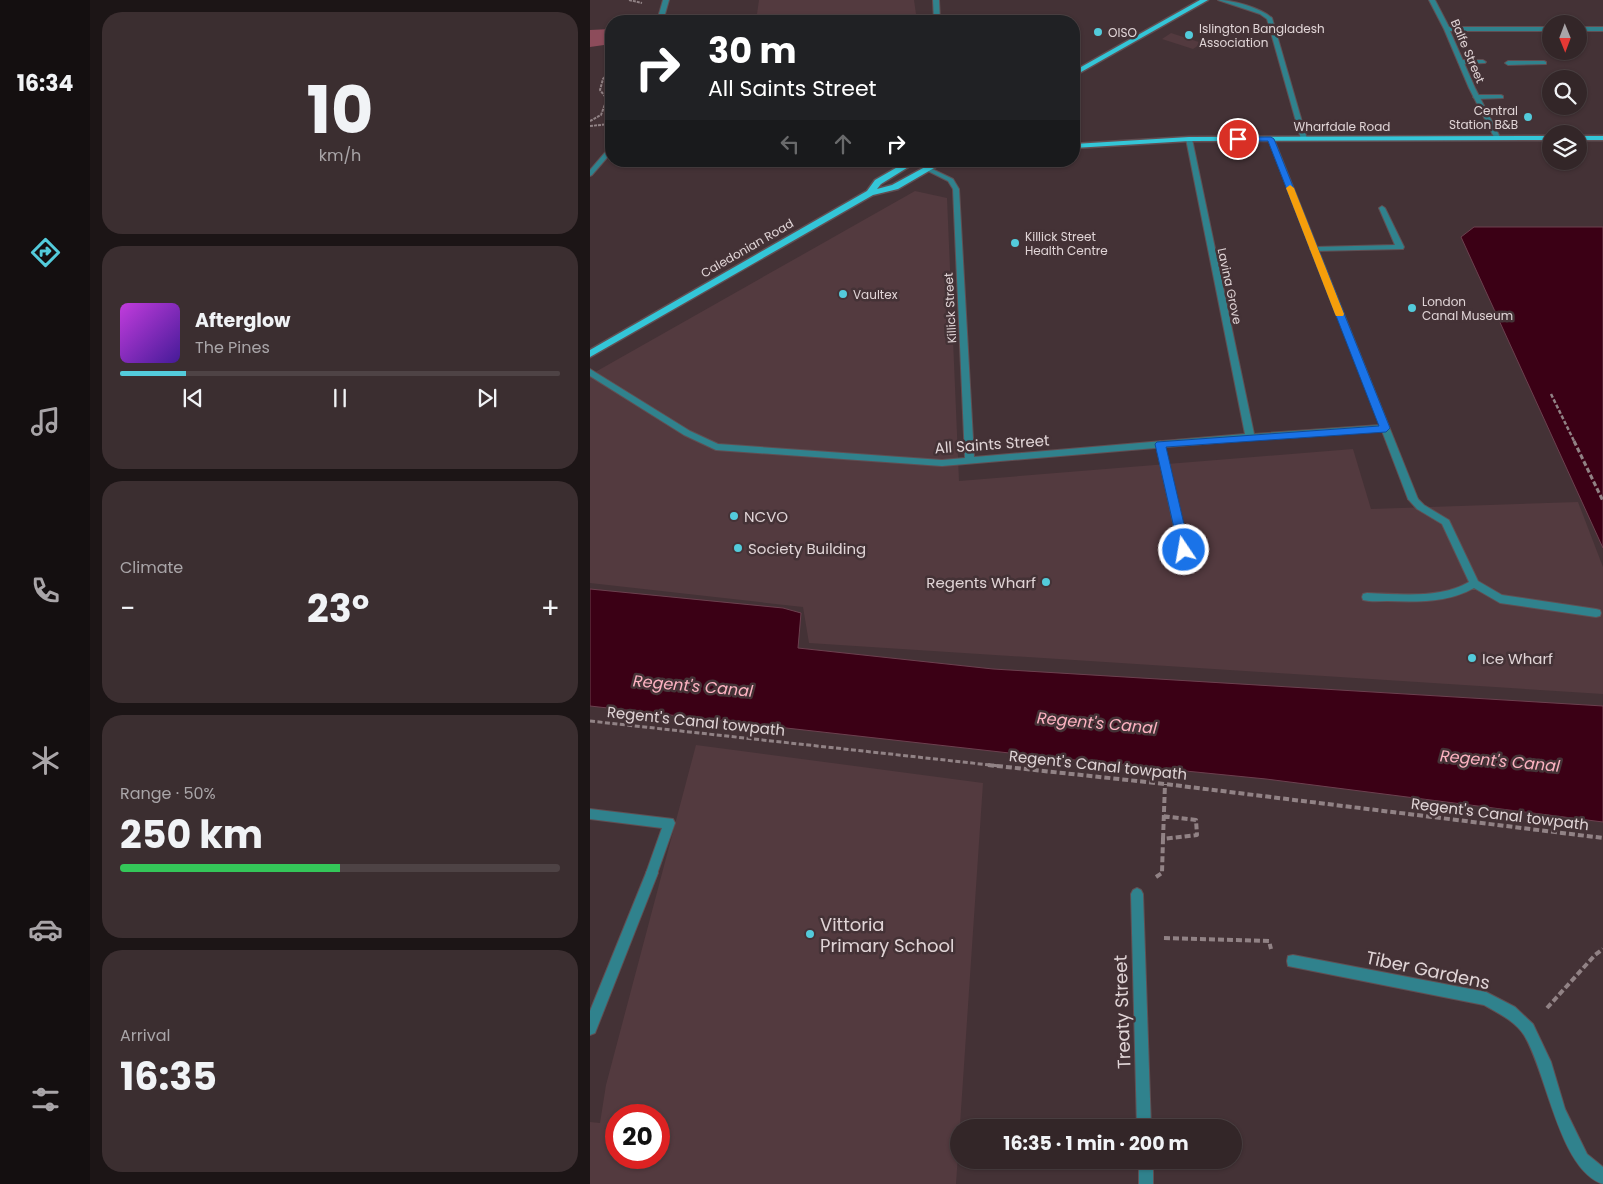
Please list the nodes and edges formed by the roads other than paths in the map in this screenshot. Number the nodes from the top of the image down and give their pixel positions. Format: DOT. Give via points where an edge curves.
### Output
graph roads {
  1 [pos="666,0"];
  2 [pos="936,0"];
  3 [pos="1205,0"];
  4 [pos="1221,0"];
  5 [pos="1432,0"];
  6 [pos="662,15"];
  7 [pos="937,15"];
  8 [pos="1542,28"];
  9 [pos="1588,28"];
  10 [pos="1603,28"];
  11 [pos="1447,29"];
  12 [pos="1461,62"];
  13 [pos="1483,62"];
  14 [pos="1508,63"];
  15 [pos="1544,63"];
  16 [pos="1080,71"];
  17 [pos="1476,97"];
  18 [pos="1501,97"];
  19 [pos="1498,138"];
  20 [pos="1542,138"];
  21 [pos="1587,138"];
  22 [pos="1603,138"];
  23 [pos="1189,139"];
  24 [pos="1271,139"];
  25 [pos="1304,139"];
  26 [pos="1080,146"];
  27 [pos="605,157"];
  28 [pos="904,167"];
  29 [pos="932,167"];
  30 [pos="928,169"];
  31 [pos="590,174"];
  32 [pos="870,193"];
  33 [pos="1382,208"];
  34 [pos="1314,249"];
  35 [pos="590,354"];
  36 [pos="590,372"];
  37 [pos="1386,428"];
  38 [pos="1250,437"];
  39 [pos="1160,444"];
  40 [pos="970,461"];
  41 [pos="1184,550"];
  42 [pos="1474,583"];
  43 [pos="1367,597"];
  44 [pos="1596,613"];
  45 [pos="590,814"];
  46 [pos="1137,894"];
  47 [pos="1293,961"];
  48 [pos="590,1028"];
  49 [pos="1144,1119"];
  50 [pos="1146,1169"];
  51 [pos="1603,1177"];
  52 [pos="1146,1184"];
  1 -- 6 [label="street"];
  2 -- 7 [label="street"];
  3 -- 16 [label="main road"];
  4 -- 25 [label="street" via="1269,18"];
  5 -- 11 [label="street, Balfe Street"];
  8 -- 11 [label="street"];
  9 -- 10 [label="street"];
  11 -- 12 [label="street, Balfe Street"];
  12 -- 13 [label="street"];
  12 -- 17 [label="street, Balfe Street"];
  14 -- 15 [label="street"];
  17 -- 18 [label="street"];
  17 -- 19 [label="street, Balfe Street"];
  19 -- 20 [label="main road, Wharfdale Road"];
  19 -- 25 [label="main road, Wharfdale Road"];
  21 -- 22 [label="main road"];
  23 -- 24 [label="main road, Wharfdale Road"];
  23 -- 26 [label="main road, Wharfdale Road"];
  23 -- 38 [label="street, Lavina Grove"];
  24 -- 25 [label="main road, Wharfdale Road"];
  24 -- 34 [label="street"];
  27 -- 31 [label="street"];
  28 -- 32 [label="main road, Caledonian Road" via="878,182"];
  29 -- 30 [label="main road"];
  30 -- 32 [label="main road" via="894,187"];
  30 -- 40 [label="street, Killick Street" via="950,180 956,189"];
  32 -- 35 [label="main road, Caledonian Road"];
  33 -- 34 [label="street" via="1400,246"];
  34 -- 37 [label="street"];
  36 -- 40 [label="street, All Saints Street" via="687,433 716,446 942,463"];
  37 -- 38 [label="street, All Saints Street"];
  37 -- 42 [label="street" via="1413,499 1421,509 1446,522"];
  38 -- 39 [label="street, All Saints Street"];
  39 -- 40 [label="street, All Saints Street"];
  39 -- 41 [label="street"];
  42 -- 43 [label="street" via="1466,590 1439,595"];
  42 -- 44 [label="street" via="1500,599"];
  45 -- 48 [label="street" via="669,823"];
  46 -- 49 [label="street, Treaty Street"];
  47 -- 51 [label="street, Tiber Gardens" via="1486,999 1510,1012 1528,1028 1544,1062 1559,1111 1582,1159"];
  50 -- 52 [label="street"];
}
